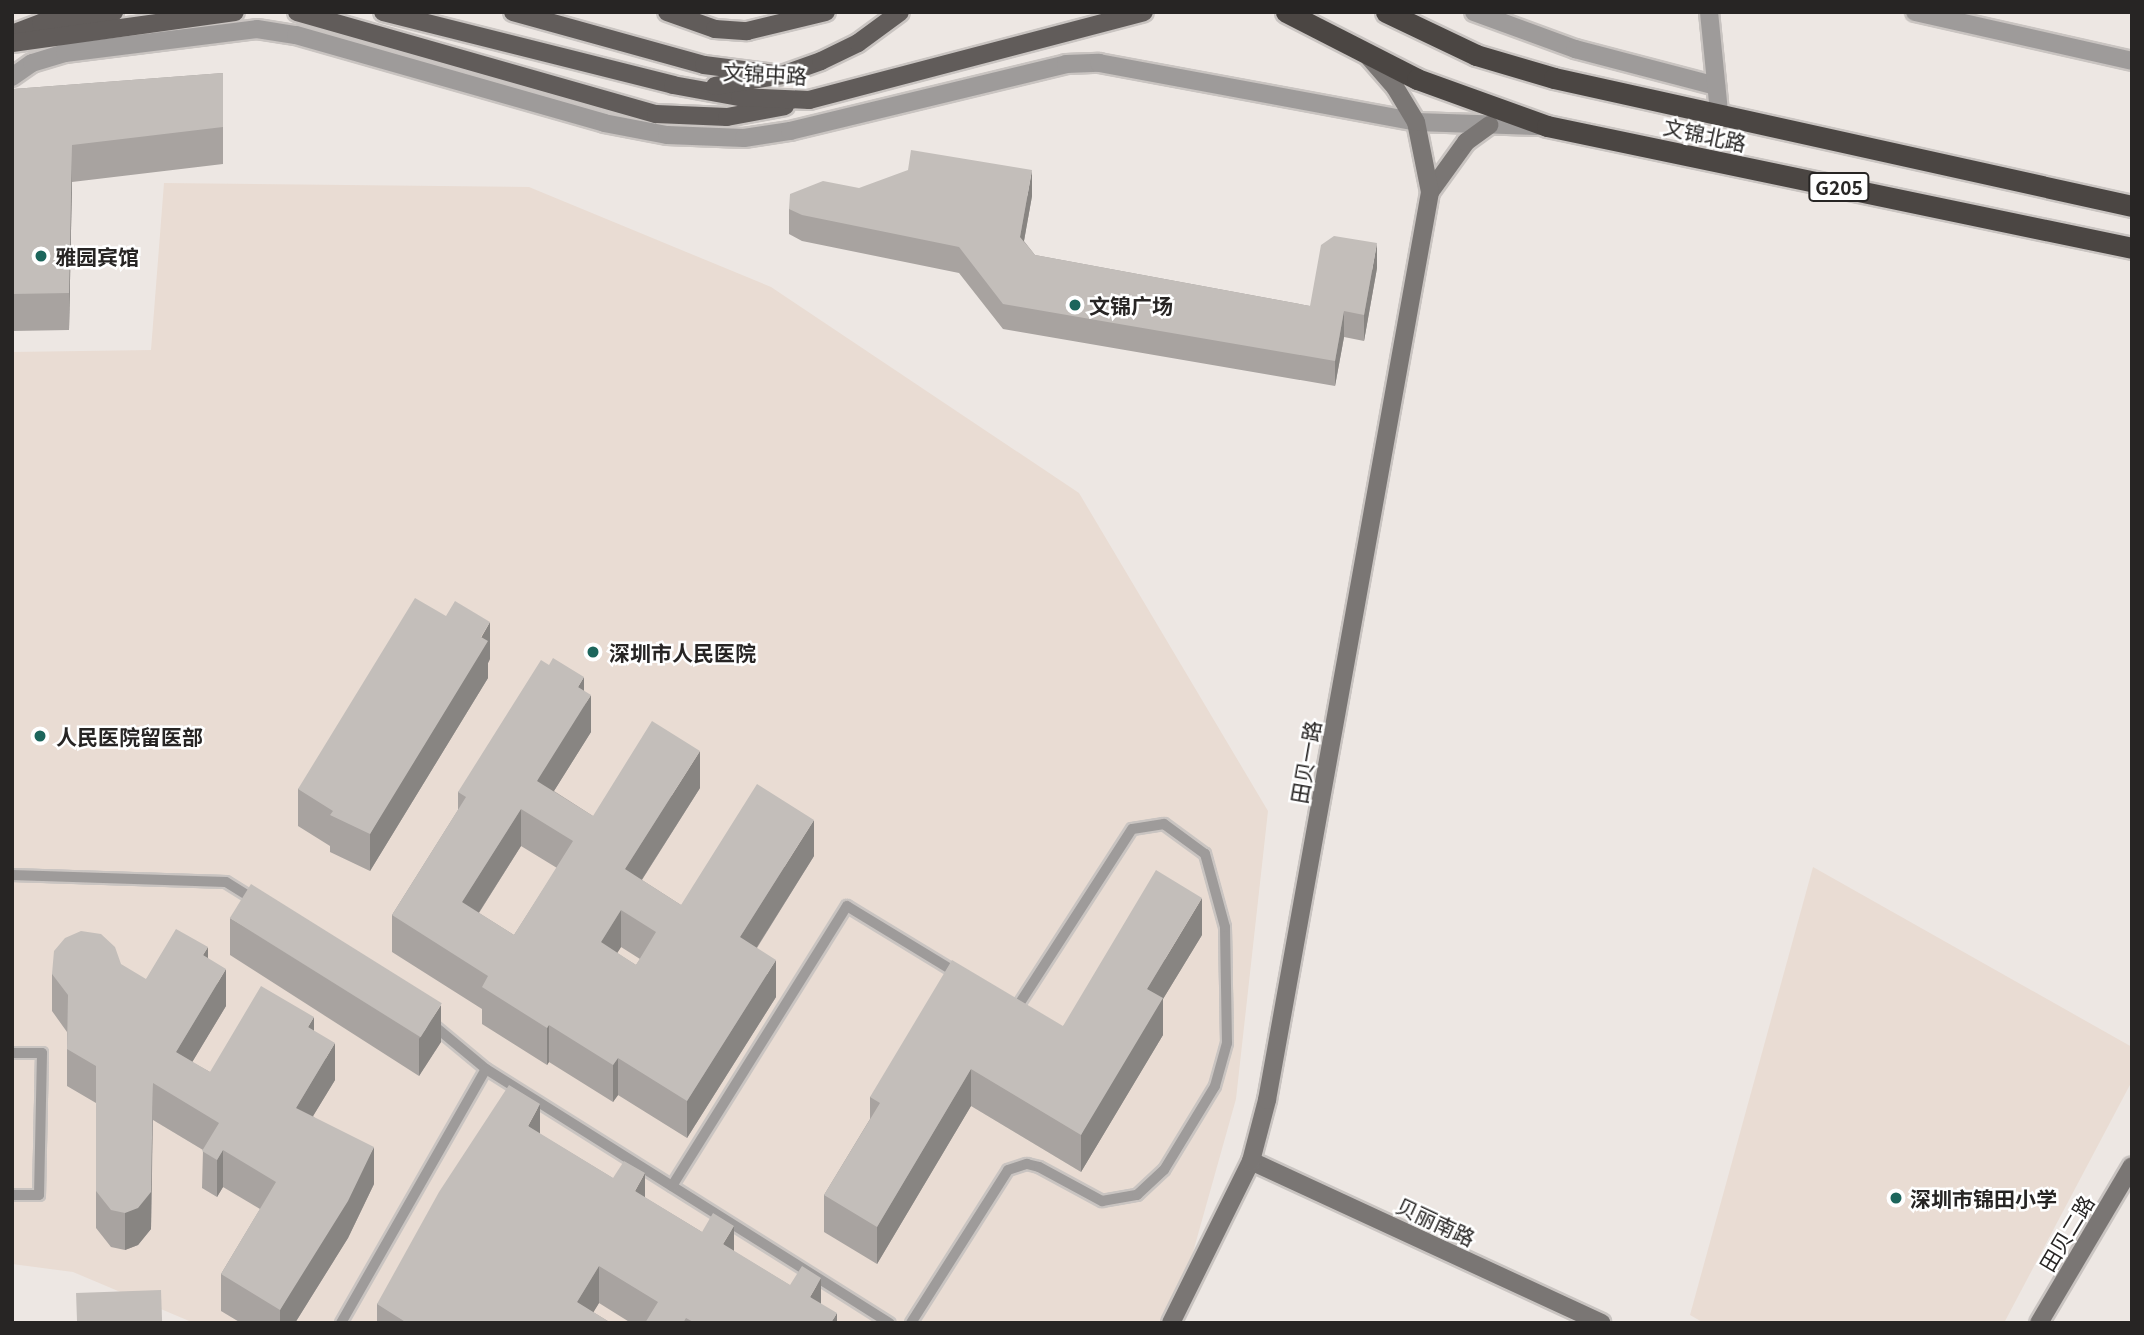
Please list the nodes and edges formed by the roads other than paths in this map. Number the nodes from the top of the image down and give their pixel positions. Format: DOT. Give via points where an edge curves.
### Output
graph roads {
  1 [pos="114,12"];
  2 [pos="235,12"];
  3 [pos="297,12"];
  4 [pos="383,12"];
  5 [pos="513,12"];
  6 [pos="667,12"];
  7 [pos="826,12"];
  8 [pos="900,12"];
  9 [pos="1144,12"];
  10 [pos="1286,12"];
  11 [pos="1386,12"];
  12 [pos="1474,12"];
  13 [pos="1709,12"];
  14 [pos="1915,12"];
  15 [pos="12,34"];
  16 [pos="12,43"];
  17 [pos="1367,55"];
  18 [pos="2132,61"];
  19 [pos="782,75"];
  20 [pos="12,77"];
  21 [pos="673,85"];
  22 [pos="1716,86"];
  23 [pos="809,100"];
  24 [pos="1719,112"];
  25 [pos="1416,122"];
  26 [pos="1489,125"];
  27 [pos="1547,126"];
  28 [pos="1430,192"];
  29 [pos="2132,206"];
  30 [pos="2132,248"];
  31 [pos="12,875"];
  32 [pos="271,909"];
  33 [pos="972,982"];
  34 [pos="1007,1003"];
  35 [pos="423,1017"];
  36 [pos="12,1052"];
  37 [pos="486,1069"];
  38 [pos="1251,1161"];
  39 [pos="2132,1166"];
  40 [pos="672,1186"];
  41 [pos="12,1195"];
  42 [pos="341,1323"];
  43 [pos="890,1323"];
  44 [pos="911,1323"];
  45 [pos="1171,1323"];
  46 [pos="1601,1323"];
  47 [pos="2039,1323"];
  1 -- 15 [label="main road" via="41,23"];
  2 -- 16 [label="main road"];
  3 -- 23 [label="main road" via="656,114 727,117"];
  4 -- 21 [label="main road, 文锦中路"];
  5 -- 19 [label="main road" via="704,65"];
  6 -- 7 [label="main road" via="715,29 747,31"];
  8 -- 19 [label="main road" via="858,43"];
  9 -- 23 [label="main road, 文锦中路"];
  10 -- 17 [label="highway, 文锦北路 / G205"];
  11 -- 24 [label="highway, 文锦北路 / G205" via="1476,55 1554,78"];
  12 -- 22 [label="street" via="1575,49"];
  13 -- 22 [label="street"];
  14 -- 18 [label="street"];
  17 -- 25 [label="street, 田贝一路" via="1395,87"];
  17 -- 27 [label="highway, 文锦北路 / G205" via="1468,100"];
  19 -- 21 [label="main road" via="708,87"];
  20 -- 25 [label="street" via="32,63 65,53 257,29 296,35 604,123 680,136 744,138 790,131 1066,64 1099,63"];
  21 -- 23 [label="main road, 文锦中路" via="740,97"];
  22 -- 24 [label="street"];
  24 -- 29 [label="highway, 文锦北路 / G205"];
  25 -- 26 [label="street"];
  25 -- 28 [label="street, 田贝一路"];
  26 -- 27 [label="street"];
  26 -- 28 [label="street, 田贝一路" via="1466,142"];
  27 -- 30 [label="highway, 文锦北路 / G205"];
  28 -- 38 [label="street, 田贝一路" via="1268,1100"];
  31 -- 32 [label="lane" via="226,882"];
  33 -- 40 [label="lane" via="847,906"];
  34 -- 44 [label="lane" via="1018,1010 1132,829 1164,824 1205,854 1225,927 1227,1043 1215,1086 1164,1170 1137,1195 1111,1201 1083,1194 1027,1164 1008,1170"];
  35 -- 37 [label="lane"];
  36 -- 41 [label="lane" via="41,1053 39,1195"];
  37 -- 40 [label="lane"];
  37 -- 42 [label="lane"];
  38 -- 45 [label="street, 田贝一路"];
  38 -- 46 [label="street, 贝丽南路"];
  39 -- 47 [label="street, 田贝二路"];
  40 -- 43 [label="lane"];
}
